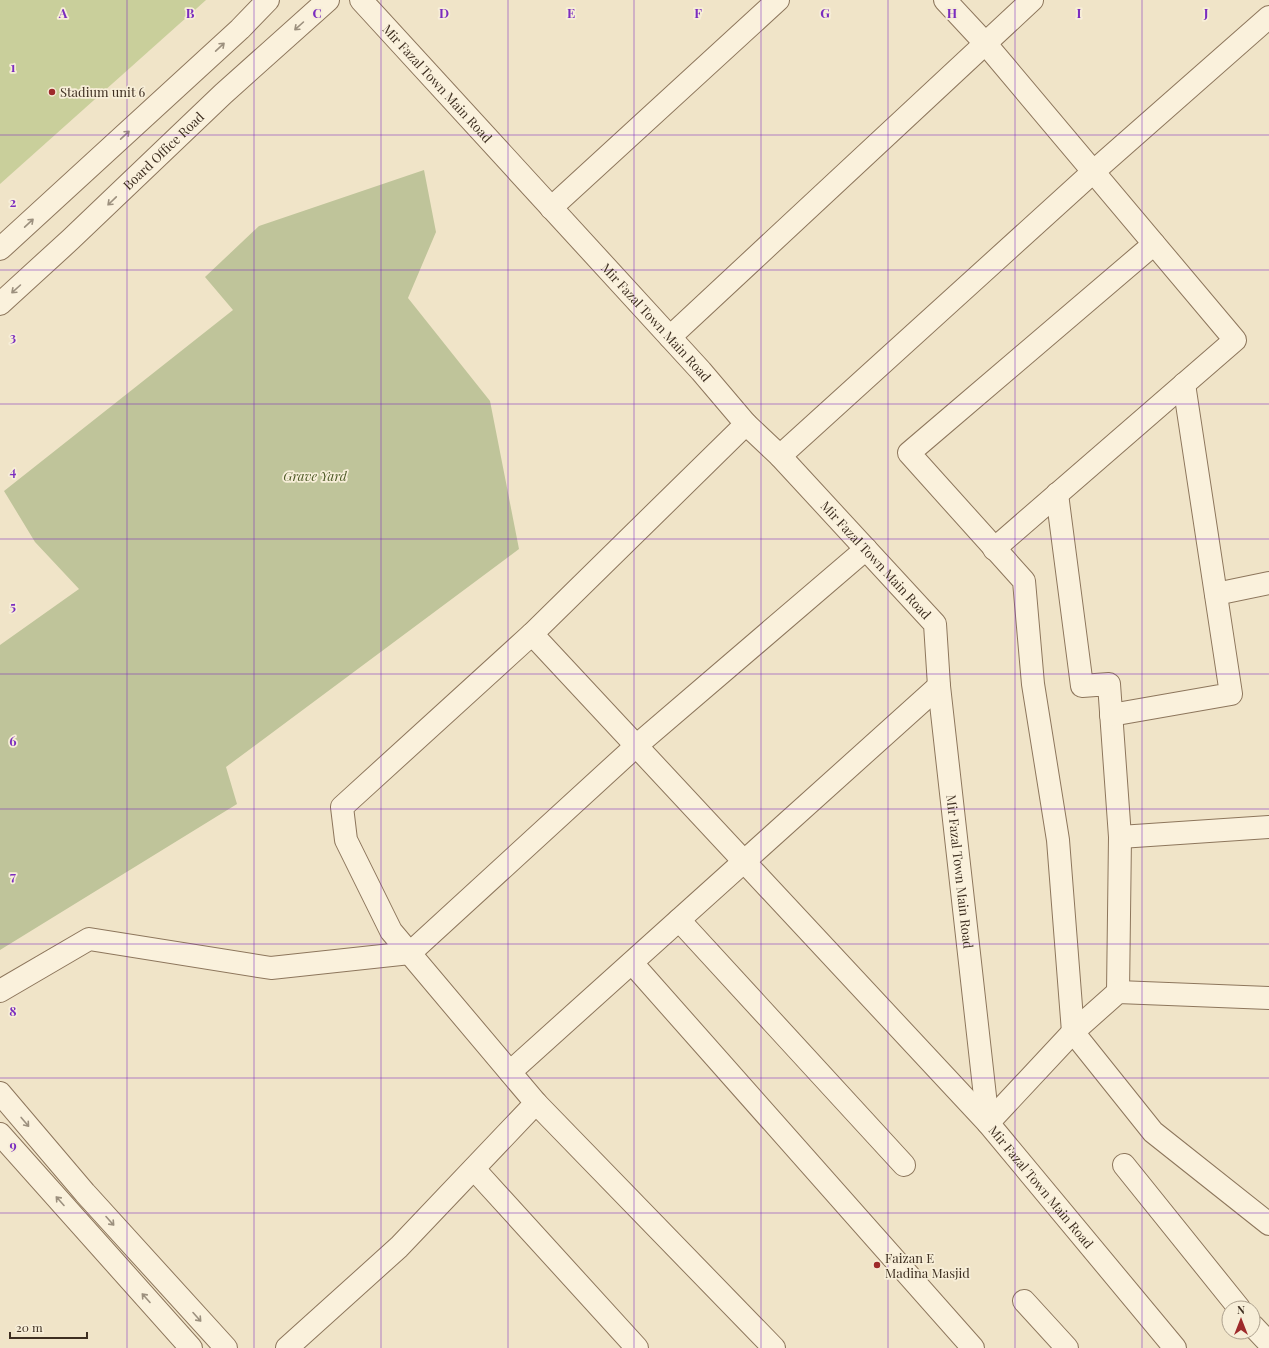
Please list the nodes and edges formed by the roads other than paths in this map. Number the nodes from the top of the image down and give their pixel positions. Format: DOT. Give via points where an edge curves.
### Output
graph roads {
  1 [pos="268,0"];
  2 [pos="328,0"];
  3 [pos="361,0"];
  4 [pos="778,0"];
  5 [pos="945,0"];
  6 [pos="1032,0"];
  7 [pos="1269,17"];
  8 [pos="985,43"];
  9 [pos="1093,172"];
  10 [pos="551,208"];
  11 [pos="1154,244"];
  12 [pos="0,249"];
  13 [pos="0,304"];
  14 [pos="670,337"];
  15 [pos="1184,384"];
  16 [pos="746,424"];
  17 [pos="780,456"];
  18 [pos="1057,494"];
  19 [pos="866,549"];
  20 [pos="994,549"];
  21 [pos="1269,583"];
  22 [pos="1216,594"];
  23 [pos="532,634"];
  24 [pos="939,686"];
  25 [pos="1111,715"];
  26 [pos="636,746"];
  27 [pos="1269,827"];
  28 [pos="1120,837"];
  29 [pos="744,862"];
  30 [pos="680,920"];
  31 [pos="410,953"];
  32 [pos="632,963"];
  33 [pos="0,991"];
  34 [pos="1118,992"];
  35 [pos="1269,998"];
  36 [pos="1073,1032"];
  37 [pos="510,1072"];
  38 [pos="0,1093"];
  39 [pos="536,1104"];
  40 [pos="988,1123"];
  41 [pos="0,1134"];
  42 [pos="904,1165"];
  43 [pos="1124,1165"];
  44 [pos="474,1169"];
  45 [pos="1269,1224"];
  46 [pos="1233,1300"];
  47 [pos="1024,1301"];
  48 [pos="1261,1334"];
  49 [pos="1269,1343"];
  50 [pos="191,1348"];
  51 [pos="226,1348"];
  52 [pos="287,1348"];
  53 [pos="636,1348"];
  54 [pos="774,1348"];
  55 [pos="973,1348"];
  56 [pos="1067,1348"];
  57 [pos="1175,1348"];
  12 -- 1 [label="street, one-way"];
  2 -- 13 [label="street, Board Office Road, one-way" via="223,94"];
  3 -- 10 [label="street, Mir Fazal Town Main Road"];
  4 -- 10 [label="street"];
  5 -- 8 [label="street"];
  6 -- 8 [label="street"];
  7 -- 9 [label="street"];
  8 -- 9 [label="street"];
  8 -- 14 [label="street"];
  9 -- 11 [label="street"];
  9 -- 17 [label="street"];
  10 -- 14 [label="street, Mir Fazal Town Main Road"];
  11 -- 15 [label="street" via="1235,340"];
  11 -- 20 [label="street" via="909,454"];
  14 -- 16 [label="street, Mir Fazal Town Main Road"];
  15 -- 18 [label="street"];
  15 -- 22 [label="street"];
  16 -- 17 [label="street, Mir Fazal Town Main Road"];
  16 -- 23 [label="street"];
  17 -- 19 [label="street, Mir Fazal Town Main Road"];
  18 -- 20 [label="street"];
  18 -- 25 [label="street" via="1082,686 1109,684"];
  19 -- 24 [label="street, Mir Fazal Town Main Road" via="935,624"];
  19 -- 26 [label="street"];
  20 -- 36 [label="street" via="1024,581 1033,684 1058,840"];
  21 -- 22 [label="street"];
  22 -- 25 [label="street" via="1231,694"];
  23 -- 26 [label="street"];
  23 -- 31 [label="street" via="342,807 346,840 391,931"];
  24 -- 29 [label="street"];
  24 -- 40 [label="street, Mir Fazal Town Main Road"];
  25 -- 28 [label="street"];
  26 -- 29 [label="street"];
  26 -- 31 [label="street"];
  27 -- 28 [label="street"];
  28 -- 34 [label="street"];
  29 -- 30 [label="street"];
  29 -- 40 [label="street"];
  30 -- 32 [label="street"];
  30 -- 42 [label="street"];
  31 -- 33 [label="street" via="271,968 89,939"];
  31 -- 37 [label="street"];
  32 -- 37 [label="street"];
  32 -- 55 [label="street"];
  34 -- 35 [label="street"];
  34 -- 36 [label="street"];
  36 -- 40 [label="street"];
  36 -- 45 [label="street" via="1153,1132"];
  37 -- 39 [label="street"];
  38 -- 51 [label="street, one-way" via="85,1194"];
  39 -- 44 [label="street"];
  39 -- 54 [label="street"];
  40 -- 57 [label="street, Mir Fazal Town Main Road"];
  50 -- 41 [label="street, one-way"];
  43 -- 46 [label="street"];
  44 -- 52 [label="street" via="399,1247"];
  44 -- 53 [label="street"];
  47 -- 56 [label="street"];
  48 -- 49 [label="street"];
}
